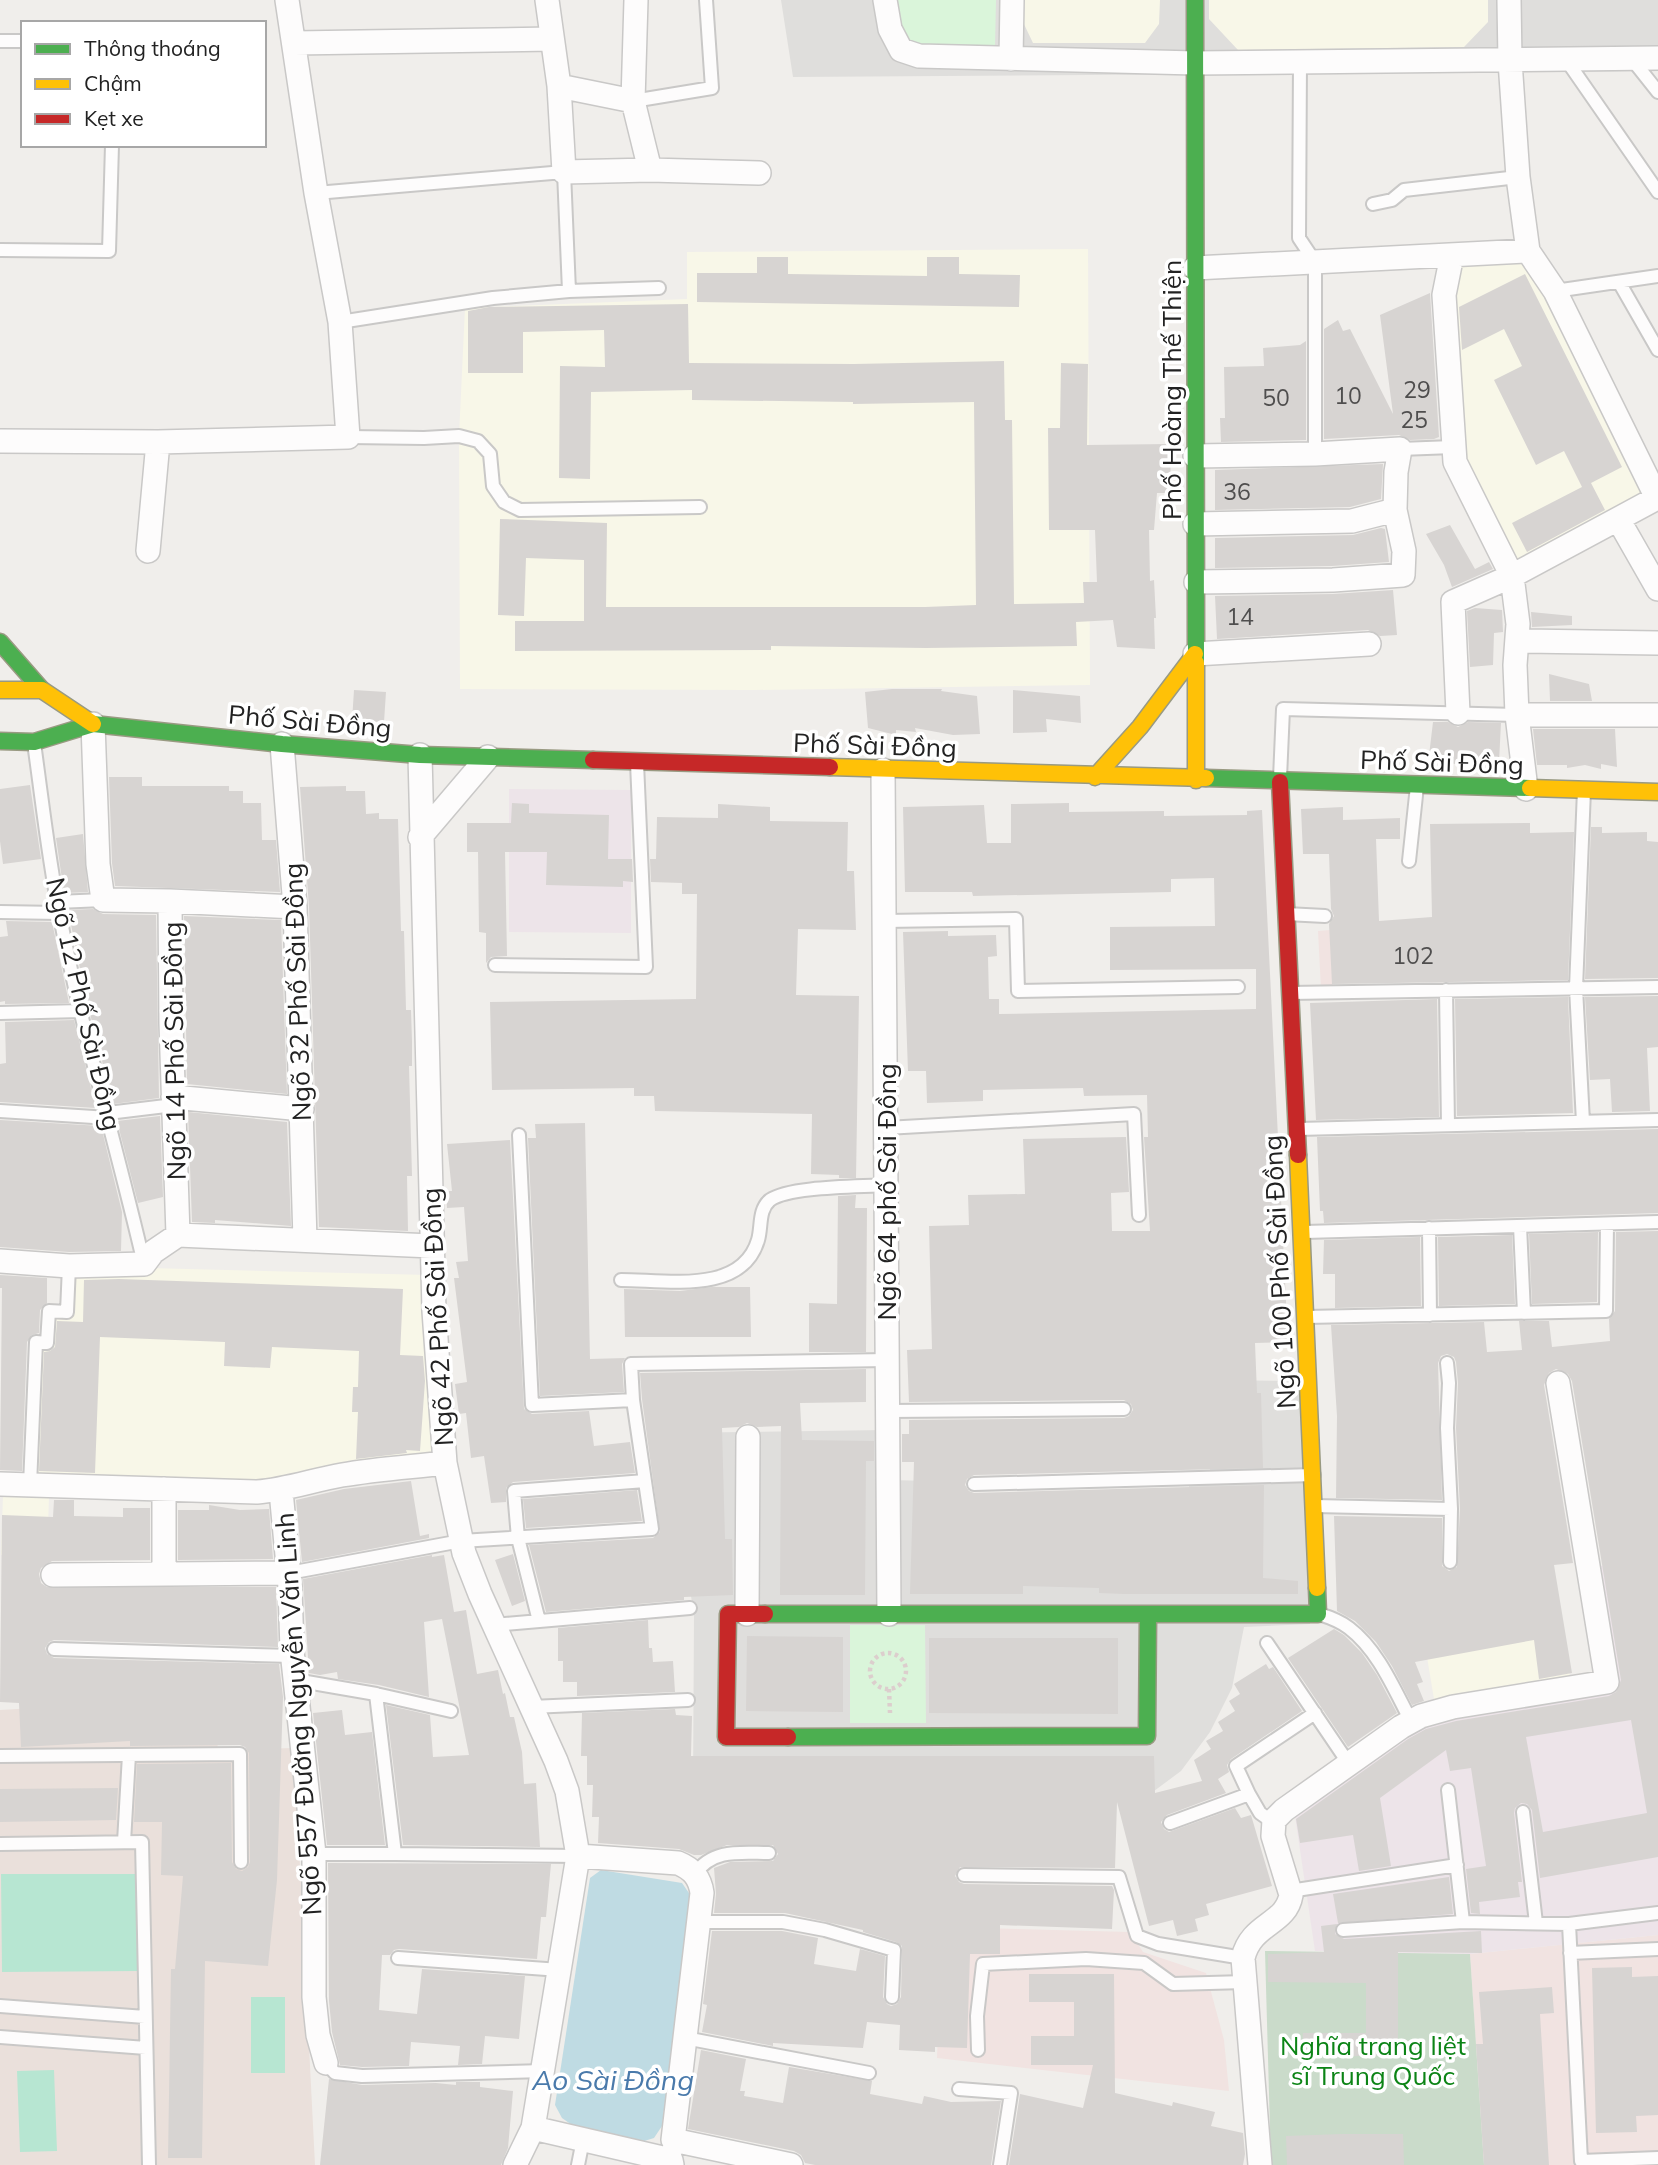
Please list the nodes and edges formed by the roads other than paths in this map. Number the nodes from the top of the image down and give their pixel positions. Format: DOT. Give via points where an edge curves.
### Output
graph roads {
  1 [pos="287,0"];
  2 [pos="547,0"];
  3 [pos="636,0"];
  4 [pos="706,0"];
  5 [pos="885,0"];
  6 [pos="1012,0"];
  7 [pos="1195,0"];
  8 [pos="1509,0"];
  9 [pos="552,39"];
  10 [pos="1,41"];
  11 [pos="21,41"];
  12 [pos="294,43"];
  13 [pos="1565,58"];
  14 [pos="1631,58"];
  15 [pos="1658,58"];
  16 [pos="1011,59"];
  17 [pos="1510,61"];
  18 [pos="1300,62"];
  19 [pos="1195,64"];
  20 [pos="559,86"];
  21 [pos="1658,92"];
  22 [pos="633,101"];
  23 [pos="112,147"];
  24 [pos="650,170"];
  25 [pos="564,172"];
  26 [pos="759,173"];
  27 [pos="1518,177"];
  28 [pos="1658,192"];
  29 [pos="316,194"];
  30 [pos="1373,204"];
  31 [pos="0,250"];
  32 [pos="1528,251"];
  33 [pos="1452,255"];
  34 [pos="1315,262"];
  35 [pos="1195,268"];
  36 [pos="1658,276"];
  37 [pos="1619,282"];
  38 [pos="659,288"];
  39 [pos="569,290"];
  40 [pos="1555,292"];
  41 [pos="340,322"];
  42 [pos="1658,350"];
  43 [pos="348,437"];
  44 [pos="0,441"];
  45 [pos="158,442"];
  46 [pos="1453,447"];
  47 [pos="1400,449"];
  48 [pos="1315,454"];
  49 [pos="1195,456"];
  50 [pos="1658,499"];
  51 [pos="700,507"];
  52 [pos="1395,510"];
  53 [pos="1618,519"];
  54 [pos="1195,524"];
  55 [pos="148,551"];
  56 [pos="1512,576"];
  57 [pos="1196,582"];
  58 [pos="1658,589"];
  59 [pos="1517,641"];
  60 [pos="0,642"];
  61 [pos="1658,643"];
  62 [pos="1369,644"];
  63 [pos="1195,654"];
  64 [pos="0,690"];
  65 [pos="42,690"];
  66 [pos="1458,713"];
  67 [pos="1517,715"];
  68 [pos="1658,715"];
  69 [pos="93,724"];
  70 [pos="0,741"];
  71 [pos="34,742"];
  72 [pos="282,744"];
  73 [pos="420,755"];
  74 [pos="488,757"];
  75 [pos="637,763"];
  76 [pos="883,770"];
  77 [pos="1095,777"];
  78 [pos="1196,780"];
  79 [pos="1280,782"];
  80 [pos="1417,785"];
  81 [pos="1526,789"];
  82 [pos="1584,790"];
  83 [pos="1658,792"];
  84 [pos="421,837"];
  85 [pos="1409,861"];
  86 [pos="103,900"];
  87 [pos="170,901"];
  88 [pos="295,907"];
  89 [pos="58,908"];
  90 [pos="0,912"];
  91 [pos="1286,914"];
  92 [pos="1325,916"];
  93 [pos="885,921"];
  94 [pos="495,965"];
  95 [pos="1238,987"];
  96 [pos="1658,987"];
  97 [pos="1576,988"];
  98 [pos="1446,990"];
  99 [pos="1290,993"];
  100 [pos="81,1011"];
  101 [pos="0,1013"];
  102 [pos="174,1101"];
  103 [pos="302,1109"];
  104 [pos="0,1111"];
  105 [pos="108,1116"];
  106 [pos="1658,1120"];
  107 [pos="1583,1122"];
  108 [pos="1448,1125"];
  109 [pos="886,1128"];
  110 [pos="1297,1129"];
  111 [pos="519,1135"];
  112 [pos="886,1185"];
  113 [pos="1139,1215"];
  114 [pos="1658,1222"];
  115 [pos="1607,1224"];
  116 [pos="1520,1226"];
  117 [pos="1429,1228"];
  118 [pos="1302,1232"];
  119 [pos="178,1235"];
  120 [pos="305,1240"];
  121 [pos="432,1246"];
  122 [pos="0,1261"];
  123 [pos="144,1264"];
  124 [pos="69,1266"];
  125 [pos="621,1280"];
  126 [pos="1524,1313"];
  127 [pos="1430,1315"];
  128 [pos="1306,1317"];
  129 [pos="887,1360"];
  130 [pos="1447,1363"];
  131 [pos="1558,1383"];
  132 [pos="633,1400"];
  133 [pos="1124,1409"];
  134 [pos="888,1411"];
  135 [pos="748,1437"];
  136 [pos="445,1464"];
  137 [pos="1314,1475"];
  138 [pos="645,1481"];
  139 [pos="0,1484"];
  140 [pos="974,1484"];
  141 [pos="30,1485"];
  142 [pos="164,1489"];
  143 [pos="281,1490"];
  144 [pos="1315,1506"];
  145 [pos="1451,1509"];
  146 [pos="518,1538"];
  147 [pos="461,1541"];
  148 [pos="1450,1562"];
  149 [pos="289,1573"];
  150 [pos="164,1574"];
  151 [pos="53,1575"];
  152 [pos="690,1608"];
  153 [pos="747,1614"];
  154 [pos="889,1614"];
  155 [pos="1148,1614"];
  156 [pos="1318,1614"];
  157 [pos="539,1621"];
  158 [pos="494,1625"];
  159 [pos="1267,1643"];
  160 [pos="54,1649"];
  161 [pos="292,1657"];
  162 [pos="295,1680"];
  163 [pos="376,1694"];
  164 [pos="688,1700"];
  165 [pos="531,1707"];
  166 [pos="451,1711"];
  167 [pos="1315,1713"];
  168 [pos="1411,1721"];
  169 [pos="129,1755"];
  170 [pos="0,1756"];
  171 [pos="1349,1763"];
  172 [pos="1448,1790"];
  173 [pos="1249,1794"];
  174 [pos="1523,1812"];
  175 [pos="1170,1822"];
  176 [pos="1274,1823"];
  177 [pos="124,1842"];
  178 [pos="0,1844"];
  179 [pos="769,1853"];
  180 [pos="314,1854"];
  181 [pos="395,1854"];
  182 [pos="578,1856"];
  183 [pos="241,1862"];
  184 [pos="1457,1865"];
  185 [pos="695,1874"];
  186 [pos="964,1875"];
  187 [pos="1290,1891"];
  188 [pos="1658,1913"];
  189 [pos="698,1922"];
  190 [pos="1463,1922"];
  191 [pos="1536,1923"];
  192 [pos="1569,1924"];
  193 [pos="1343,1930"];
  194 [pos="1658,1949"];
  195 [pos="1570,1953"];
  196 [pos="398,1958"];
  197 [pos="1244,1958"];
  198 [pos="560,1970"];
  199 [pos="1245,1982"];
  200 [pos="892,1997"];
  201 [pos="0,2006"];
  202 [pos="145,2017"];
  203 [pos="0,2037"];
  204 [pos="685,2038"];
  205 [pos="146,2048"];
  206 [pos="978,2050"];
  207 [pos="326,2063"];
  208 [pos="544,2071"];
  209 [pos="869,2073"];
  210 [pos="959,2089"];
  211 [pos="533,2129"];
  212 [pos="583,2140"];
  213 [pos="672,2155"];
  214 [pos="1658,2158"];
  215 [pos="149,2165"];
  216 [pos="515,2165"];
  217 [pos="578,2165"];
  218 [pos="791,2165"];
  219 [pos="1000,2165"];
  220 [pos="1260,2165"];
  1 -- 12 [label="street"];
  2 -- 9 [label="street"];
  3 -- 22 [label="street"];
  4 -- 22 [label="lane" via="712,88"];
  5 -- 16 [label="street" via="890,29 901,50 919,56"];
  6 -- 16 [label="street"];
  7 -- 19 [label="street, Phố Hoàng Thế Thiện"];
  8 -- 17 [label="street"];
  9 -- 12 [label="street"];
  9 -- 20 [label="street"];
  10 -- 11 [label="lane"];
  12 -- 29 [label="street"];
  13 -- 14 [label="street"];
  13 -- 17 [label="street"];
  13 -- 28 [label="lane"];
  14 -- 15 [label="street"];
  14 -- 21 [label="lane"];
  16 -- 19 [label="street"];
  17 -- 18 [label="street"];
  17 -- 27 [label="street"];
  18 -- 19 [label="street"];
  18 -- 34 [label="lane" via="1299,237"];
  19 -- 35 [label="street, Phố Hoàng Thế Thiện"];
  20 -- 22 [label="street"];
  20 -- 25 [label="street"];
  22 -- 24 [label="street"];
  23 -- 31 [label="lane" via="109,251"];
  24 -- 25 [label="street"];
  24 -- 26 [label="street"];
  25 -- 29 [label="lane"];
  25 -- 39 [label="lane"];
  27 -- 30 [label="lane" via="1404,190 1392,200"];
  27 -- 32 [label="street"];
  29 -- 41 [label="street"];
  32 -- 33 [label="street"];
  32 -- 40 [label="street"];
  33 -- 34 [label="street"];
  33 -- 46 [label="street" via="1444,295"];
  34 -- 35 [label="street"];
  34 -- 48 [label="lane"];
  35 -- 49 [label="street, Phố Hoàng Thế Thiện"];
  36 -- 37 [label="lane"];
  37 -- 40 [label="lane"];
  37 -- 42 [label="lane"];
  38 -- 39 [label="lane"];
  39 -- 41 [label="lane"];
  40 -- 50 [label="street"];
  41 -- 43 [label="street"];
  43 -- 45 [label="street"];
  43 -- 51 [label="lane" via="459,436 478,441 489,454 493,486 505,502 520,510"];
  44 -- 45 [label="street"];
  45 -- 55 [label="street"];
  46 -- 47 [label="lane"];
  46 -- 56 [label="street" via="1455,462"];
  47 -- 48 [label="street"];
  47 -- 52 [label="street"];
  48 -- 49 [label="street"];
  49 -- 54 [label="street, Phố Hoàng Thế Thiện"];
  50 -- 53 [label="street"];
  52 -- 54 [label="street" via="1352,521"];
  52 -- 57 [label="street" via="1404,551 1403,575"];
  53 -- 56 [label="street"];
  53 -- 58 [label="street"];
  54 -- 57 [label="street, Phố Hoàng Thế Thiện"];
  56 -- 59 [label="street"];
  56 -- 66 [label="street" via="1453,602"];
  57 -- 63 [label="street, Phố Hoàng Thế Thiện"];
  59 -- 61 [label="street"];
  59 -- 67 [label="street"];
  60 -- 65 [label="street, Phố Sài Đồng"];
  62 -- 63 [label="street"];
  63 -- 77 [label="street"];
  63 -- 78 [label="street, Phố Hoàng Thế Thiện"];
  64 -- 65 [label="street"];
  65 -- 69 [label="street, Phố Sài Đồng"];
  66 -- 67 [label="lane"];
  66 -- 79 [label="lane" via="1283,709"];
  67 -- 68 [label="street"];
  67 -- 81 [label="street"];
  69 -- 71 [label="street, Phố Sài Đồng"];
  69 -- 72 [label="street, Phố Sài Đồng"];
  69 -- 86 [label="street"];
  70 -- 71 [label="street, Phố Sài Đồng"];
  71 -- 89 [label="lane, Ngõ 12 Phố Sài Đồng"];
  72 -- 73 [label="street, Phố Sài Đồng"];
  72 -- 88 [label="street, Ngõ 32 Phố Sài Đồng"];
  73 -- 74 [label="street, Phố Sài Đồng"];
  73 -- 84 [label="street, Ngõ 42 Phố Sài Đồng"];
  74 -- 75 [label="street, Phố Sài Đồng"];
  74 -- 84 [label="street"];
  75 -- 76 [label="street, Phố Sài Đồng"];
  75 -- 94 [label="lane" via="646,967"];
  76 -- 77 [label="street, Phố Sài Đồng"];
  76 -- 93 [label="street, Ngõ 64 phố Sài Đồng"];
  77 -- 78 [label="street, Phố Sài Đồng"];
  78 -- 79 [label="street, Phố Sài Đồng"];
  79 -- 80 [label="street, Phố Sài Đồng"];
  79 -- 91 [label="street, Ngõ 100 Phố Sài Đồng"];
  80 -- 81 [label="street, Phố Sài Đồng"];
  80 -- 85 [label="lane"];
  81 -- 82 [label="street, Phố Sài Đồng"];
  82 -- 83 [label="street, Phố Sài Đồng"];
  82 -- 97 [label="lane"];
  84 -- 121 [label="street, Ngõ 42 Phố Sài Đồng"];
  86 -- 87 [label="street, Ngõ 14 Phố Sài Đồng"];
  86 -- 89 [label="lane"];
  87 -- 88 [label="street, Ngõ 14 Phố Sài Đồng"];
  87 -- 102 [label="street, Ngõ 14 Phố Sài Đồng"];
  88 -- 103 [label="street, Ngõ 32 Phố Sài Đồng"];
  89 -- 90 [label="lane"];
  89 -- 100 [label="lane, Ngõ 12 Phố Sài Đồng"];
  91 -- 92 [label="lane"];
  91 -- 99 [label="street, Ngõ 100 Phố Sài Đồng"];
  93 -- 95 [label="lane" via="1016,919 1018,991"];
  93 -- 109 [label="street, Ngõ 64 phố Sài Đồng"];
  96 -- 97 [label="lane"];
  97 -- 98 [label="lane"];
  97 -- 107 [label="lane"];
  98 -- 99 [label="lane"];
  98 -- 108 [label="lane"];
  99 -- 110 [label="street, Ngõ 100 Phố Sài Đồng"];
  100 -- 101 [label="lane"];
  100 -- 105 [label="lane, Ngõ 12 Phố Sài Đồng"];
  102 -- 103 [label="street"];
  102 -- 105 [label="lane"];
  102 -- 119 [label="street, Ngõ 14 Phố Sài Đồng"];
  103 -- 120 [label="street, Ngõ 32 Phố Sài Đồng"];
  104 -- 105 [label="lane"];
  105 -- 123 [label="lane, Ngõ 12 Phố Sài Đồng"];
  106 -- 107 [label="lane"];
  107 -- 108 [label="lane"];
  108 -- 110 [label="lane"];
  109 -- 112 [label="street, Ngõ 64 phố Sài Đồng"];
  109 -- 113 [label="lane" via="1134,1114"];
  110 -- 118 [label="street, Ngõ 100 Phố Sài Đồng"];
  111 -- 132 [label="lane" via="533,1405"];
  112 -- 125 [label="lane" via="808,1191 772,1199 762,1212 757,1244 749,1259 719,1279"];
  112 -- 129 [label="street, Ngõ 64 phố Sài Đồng"];
  114 -- 115 [label="lane"];
  115 -- 116 [label="lane"];
  115 -- 126 [label="lane" via="1606,1311"];
  116 -- 117 [label="lane"];
  116 -- 126 [label="lane"];
  117 -- 118 [label="lane"];
  117 -- 127 [label="lane"];
  118 -- 128 [label="street, Ngõ 100 Phố Sài Đồng"];
  119 -- 120 [label="street"];
  119 -- 123 [label="street"];
  120 -- 121 [label="street"];
  121 -- 136 [label="street, Ngõ 42 Phố Sài Đồng"];
  122 -- 124 [label="street"];
  123 -- 124 [label="street"];
  124 -- 141 [label="lane" via="67,1312 48,1311 47,1343 36,1342"];
  126 -- 127 [label="lane"];
  127 -- 128 [label="lane"];
  128 -- 137 [label="street, Ngõ 100 Phố Sài Đồng"];
  129 -- 132 [label="lane" via="631,1364"];
  129 -- 134 [label="street, Ngõ 64 phố Sài Đồng"];
  130 -- 145 [label="lane"];
  131 -- 168 [label="street" via="1607,1682 1453,1707"];
  132 -- 138 [label="lane"];
  133 -- 134 [label="lane"];
  134 -- 154 [label="street, Ngõ 64 phố Sài Đồng"];
  135 -- 153 [label="street"];
  136 -- 143 [label="street, Ngõ 557 Đường Nguyễn Văn Linh" via="339,1475"];
  136 -- 147 [label="street, Ngõ 42 Phố Sài Đồng"];
  137 -- 140 [label="lane"];
  137 -- 144 [label="street, Ngõ 100 Phố Sài Đồng"];
  138 -- 146 [label="lane" via="514,1491"];
  138 -- 146 [label="lane" via="652,1529"];
  139 -- 141 [label="street, Ngõ 557 Đường Nguyễn Văn Linh"];
  141 -- 142 [label="street, Ngõ 557 Đường Nguyễn Văn Linh"];
  142 -- 143 [label="street, Ngõ 557 Đường Nguyễn Văn Linh"];
  142 -- 150 [label="street"];
  143 -- 149 [label="street, Ngõ 557 Đường Nguyễn Văn Linh"];
  144 -- 145 [label="lane"];
  144 -- 156 [label="street, Ngõ 100 Phố Sài Đồng"];
  145 -- 148 [label="lane"];
  146 -- 147 [label="lane"];
  146 -- 157 [label="lane"];
  147 -- 149 [label="lane"];
  147 -- 158 [label="street, Ngõ 42 Phố Sài Đồng"];
  149 -- 150 [label="street"];
  149 -- 161 [label="street, Ngõ 557 Đường Nguyễn Văn Linh"];
  150 -- 151 [label="street"];
  152 -- 157 [label="lane"];
  153 -- 154 [label="street"];
  153 -- 155 [label="street" via="728,1614 726,1737 1147,1736"];
  154 -- 155 [label="street"];
  155 -- 156 [label="street"];
  156 -- 168 [label="lane" via="1349,1628 1361,1640 1384,1670"];
  157 -- 158 [label="lane"];
  158 -- 165 [label="street, Ngõ 42 Phố Sài Đồng"];
  159 -- 167 [label="lane"];
  160 -- 161 [label="lane"];
  161 -- 162 [label="street, Ngõ 557 Đường Nguyễn Văn Linh"];
  162 -- 163 [label="lane"];
  162 -- 180 [label="street, Ngõ 557 Đường Nguyễn Văn Linh"];
  163 -- 166 [label="lane"];
  163 -- 181 [label="lane"];
  164 -- 165 [label="lane"];
  165 -- 182 [label="street, Ngõ 42 Phố Sài Đồng" via="567,1791"];
  167 -- 171 [label="lane"];
  167 -- 173 [label="lane" via="1236,1766"];
  168 -- 171 [label="street"];
  169 -- 170 [label="lane"];
  169 -- 177 [label="lane"];
  169 -- 183 [label="lane" via="240,1754"];
  171 -- 176 [label="street" via="1284,1810"];
  172 -- 184 [label="lane"];
  173 -- 175 [label="lane"];
  173 -- 176 [label="lane"];
  174 -- 191 [label="lane"];
  176 -- 187 [label="street" via="1273,1836"];
  177 -- 178 [label="lane"];
  177 -- 202 [label="lane" via="142,1842"];
  179 -- 185 [label="lane" via="713,1856"];
  180 -- 181 [label="lane"];
  180 -- 207 [label="street, Ngõ 557 Đường Nguyễn Văn Linh" via="314,1997 317,2035"];
  181 -- 182 [label="lane"];
  182 -- 185 [label="street" via="678,1863"];
  182 -- 198 [label="street, Ngõ 42 Phố Sài Đồng"];
  184 -- 187 [label="lane"];
  184 -- 190 [label="lane"];
  185 -- 189 [label="street" via="702,1893"];
  186 -- 197 [label="lane" via="1119,1877 1137,1936 1158,1944"];
  187 -- 197 [label="street" via="1286,1908 1251,1938"];
  188 -- 192 [label="lane"];
  189 -- 200 [label="lane" via="783,1922 894,1950"];
  189 -- 204 [label="street"];
  190 -- 191 [label="lane"];
  190 -- 193 [label="lane"];
  191 -- 192 [label="lane"];
  192 -- 195 [label="lane"];
  194 -- 195 [label="lane"];
  195 -- 214 [label="lane" via="1581,2161"];
  196 -- 198 [label="lane"];
  197 -- 199 [label="street"];
  198 -- 208 [label="street, Ngõ 42 Phố Sài Đồng"];
  199 -- 206 [label="lane" via="1173,1984 1144,1963 1086,1959 983,1964"];
  199 -- 220 [label="street"];
  201 -- 202 [label="lane"];
  202 -- 205 [label="lane"];
  203 -- 205 [label="lane"];
  204 -- 209 [label="lane"];
  204 -- 213 [label="street"];
  205 -- 215 [label="lane"];
  207 -- 208 [label="lane" via="335,2073 362,2076"];
  208 -- 211 [label="street, Ngõ 42 Phố Sài Đồng"];
  210 -- 219 [label="lane" via="1011,2093"];
  211 -- 212 [label="street"];
  211 -- 216 [label="street, Ngõ 42 Phố Sài Đồng"];
  212 -- 213 [label="street"];
  212 -- 217 [label="lane"];
  213 -- 218 [label="street"];
}
